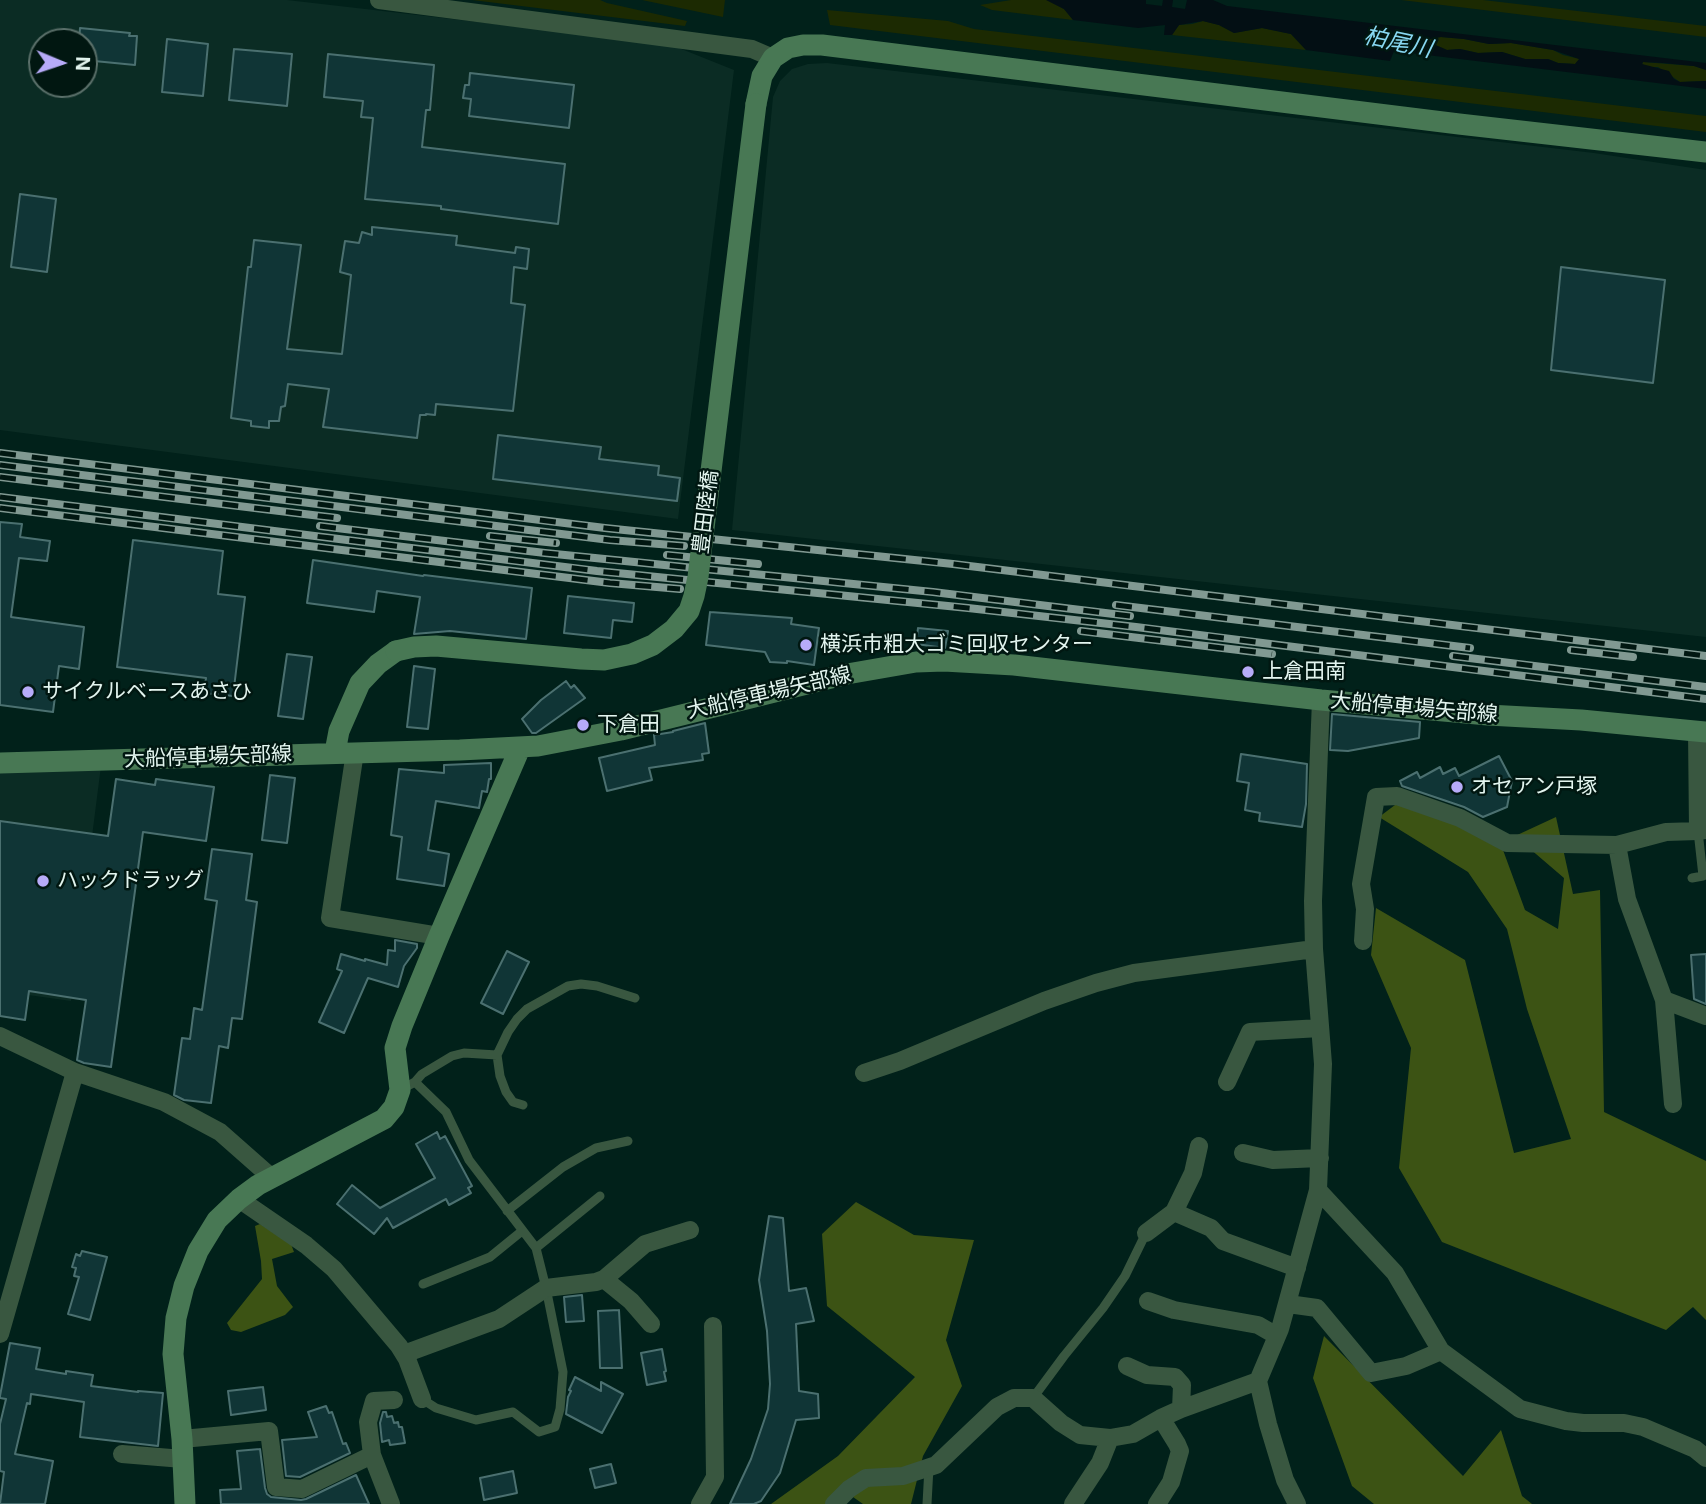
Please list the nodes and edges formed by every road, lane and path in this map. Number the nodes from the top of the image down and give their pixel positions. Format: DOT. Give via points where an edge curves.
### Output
graph roads {
  1 [pos="379,0"];
  2 [pos="774,58"];
  3 [pos="1706,152"];
  4 [pos="1321,700"];
  5 [pos="1702,731"];
  6 [pos="520,748"];
  7 [pos="345,752"];
  8 [pos="0,763"];
  9 [pos="1702,831"];
  10 [pos="1618,845"];
  11 [pos="1692,877"];
  12 [pos="439,936"];
  13 [pos="1363,941"];
  14 [pos="1314,949"];
  15 [pos="635,998"];
  16 [pos="1664,1000"];
  17 [pos="1706,1016"];
  18 [pos="1320,1028"];
  19 [pos="0,1036"];
  20 [pos="497,1055"];
  21 [pos="75,1072"];
  22 [pos="864,1073"];
  23 [pos="1227,1082"];
  24 [pos="408,1086"];
  25 [pos="1672,1104"];
  26 [pos="523,1105"];
  27 [pos="628,1141"];
  28 [pos="1199,1146"];
  29 [pos="1243,1153"];
  30 [pos="1320,1158"];
  31 [pos="271,1177"];
  32 [pos="1318,1190"];
  33 [pos="600,1196"];
  34 [pos="239,1199"];
  35 [pos="507,1210"];
  36 [pos="1174,1212"];
  37 [pos="691,1230"];
  38 [pos="522,1231"];
  39 [pos="1146,1233"];
  40 [pos="536,1248"];
  41 [pos="1297,1268"];
  42 [pos="604,1279"];
  43 [pos="423,1284"];
  44 [pos="546,1288"];
  45 [pos="1148,1301"];
  46 [pos="1288,1304"];
  47 [pos="652,1324"];
  48 [pos="713,1326"];
  49 [pos="0,1334"];
  50 [pos="1277,1336"];
  51 [pos="1441,1351"];
  52 [pos="404,1354"];
  53 [pos="1127,1366"];
  54 [pos="1258,1381"];
  55 [pos="422,1398"];
  56 [pos="1033,1398"];
  57 [pos="394,1400"];
  58 [pos="1181,1409"];
  59 [pos="1161,1418"];
  60 [pos="1110,1438"];
  61 [pos="182,1449"];
  62 [pos="1702,1452"];
  63 [pos="122,1454"];
  64 [pos="372,1455"];
  65 [pos="929,1467"];
  66 [pos="185,1504"];
  67 [pos="391,1504"];
  68 [pos="700,1504"];
  69 [pos="834,1504"];
  70 [pos="927,1504"];
  71 [pos="1073,1504"];
  72 [pos="1157,1504"];
  73 [pos="1297,1504"];
  1 -- 2 [label="street" via="752,50"];
  2 -- 3 [label="street" via="788,48 822,45"];
  2 -- 7 [label="street, 豊田陸橋, bridge" via="762,76 757,104 698,577 689,611 653,645 604,660 436,646 396,651 360,683 339,731"];
  4 -- 5 [label="street, 大船停車場矢部線"];
  4 -- 6 [label="street, 大船停車場矢部線" via="1014,665 916,662 847,674 621,730"];
  4 -- 14 [label="street"];
  5 -- 9 [label="street"];
  6 -- 7 [label="street, 大船停車場矢部線"];
  6 -- 12 [label="street"];
  7 -- 8 [label="street, 大船停車場矢部線"];
  7 -- 12 [label="street" via="330,918"];
  9 -- 10 [label="street" via="1666,832"];
  9 -- 11 [label="lane" via="1703,876"];
  10 -- 13 [label="street" via="1507,842 1448,813 1396,796 1376,797 1361,884"];
  10 -- 16 [label="street" via="1627,899"];
  12 -- 24 [label="street" via="395,1048"];
  14 -- 18 [label="street"];
  14 -- 22 [label="street" via="1134,973 1096,983"];
  15 -- 20 [label="lane" via="597,986 568,986 527,1009"];
  16 -- 17 [label="street"];
  16 -- 25 [label="street"];
  18 -- 23 [label="street" via="1251,1032"];
  18 -- 30 [label="street"];
  19 -- 21 [label="street"];
  20 -- 24 [label="lane" via="452,1056"];
  20 -- 26 [label="lane" via="506,1092 513,1102"];
  21 -- 31 [label="street" via="164,1102 220,1132"];
  21 -- 49 [label="street"];
  24 -- 31 [label="street" via="384,1119"];
  24 -- 35 [label="lane" via="446,1112 469,1160"];
  27 -- 35 [label="lane" via="596,1148 562,1167"];
  28 -- 36 [label="street"];
  29 -- 30 [label="street" via="1273,1160"];
  30 -- 32 [label="street"];
  31 -- 34 [label="street"];
  32 -- 41 [label="street"];
  32 -- 51 [label="street" via="1395,1273"];
  33 -- 40 [label="lane"];
  34 -- 52 [label="street" via="334,1269"];
  34 -- 61 [label="street" via="217,1220 198,1251 176,1318 173,1354"];
  35 -- 38 [label="lane"];
  36 -- 39 [label="street"];
  36 -- 41 [label="street" via="1211,1228 1223,1241"];
  37 -- 42 [label="street" via="645,1244"];
  38 -- 40 [label="lane"];
  38 -- 43 [label="lane" via="490,1257"];
  39 -- 56 [label="lane" via="1118,1287"];
  40 -- 44 [label="lane"];
  41 -- 46 [label="street"];
  42 -- 44 [label="street"];
  42 -- 47 [label="street"];
  44 -- 52 [label="street" via="499,1319"];
  44 -- 55 [label="lane" via="563,1372 555,1427 539,1432 513,1412 476,1420 436,1408"];
  45 -- 50 [label="street" via="1258,1325"];
  46 -- 50 [label="street"];
  46 -- 51 [label="street" via="1317,1308 1371,1373 1406,1366"];
  48 -- 68 [label="street" via="715,1477"];
  50 -- 54 [label="street"];
  51 -- 62 [label="street" via="1520,1409 1566,1421 1643,1427"];
  52 -- 55 [label="street"];
  53 -- 58 [label="street" via="1147,1375 1175,1377 1182,1385"];
  54 -- 58 [label="street"];
  54 -- 73 [label="street" via="1285,1480"];
  56 -- 60 [label="street" via="1080,1435"];
  56 -- 65 [label="street" via="1014,1398 997,1407"];
  57 -- 64 [label="street" via="374,1401 368,1422"];
  58 -- 59 [label="street"];
  59 -- 60 [label="street" via="1133,1434"];
  59 -- 72 [label="street" via="1180,1451 1171,1482"];
  60 -- 71 [label="street" via="1100,1464"];
  61 -- 63 [label="street"];
  61 -- 64 [label="street" via="269,1431 276,1487 302,1489"];
  61 -- 66 [label="street"];
  64 -- 67 [label="street"];
  65 -- 69 [label="street" via="902,1476 866,1478"];
  65 -- 70 [label="lane"];
}
